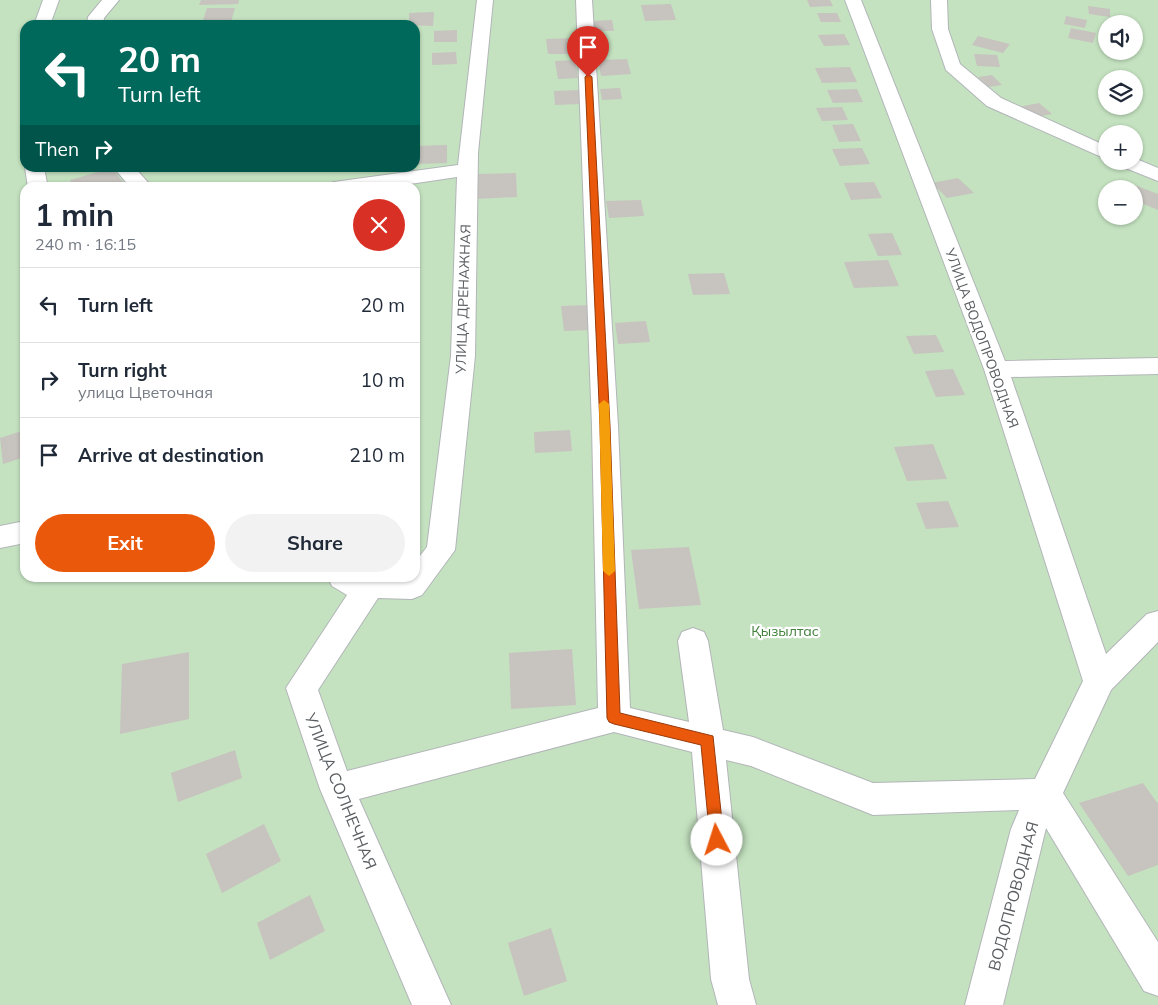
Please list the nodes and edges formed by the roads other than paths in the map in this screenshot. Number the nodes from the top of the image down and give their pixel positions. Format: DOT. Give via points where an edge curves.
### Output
graph roads {
  1 [pos="51,0"];
  2 [pos="111,0"];
  3 [pos="485,0"];
  4 [pos="584,0"];
  5 [pos="853,0"];
  6 [pos="939,0"];
  7 [pos="44,20"];
  8 [pos="96,20"];
  9 [pos="1098,149"];
  10 [pos="1143,169"];
  11 [pos="468,170"];
  12 [pos="1158,176"];
  13 [pos="379,182"];
  14 [pos="1158,366"];
  15 [pos="996,369"];
  16 [pos="20,533"];
  17 [pos="0,537"];
  18 [pos="420,577"];
  19 [pos="356,582"];
  20 [pos="416,582"];
  21 [pos="1158,623"];
  22 [pos="693,641"];
  23 [pos="1099,681"];
  24 [pos="614,718"];
  25 [pos="708,741"];
  26 [pos="337,789"];
  27 [pos="1044,794"];
  28 [pos="1158,977"];
  29 [pos="432,1005"];
  30 [pos="737,1005"];
  31 [pos="984,1005"];
  1 -- 7 [label="street"];
  2 -- 8 [label="street"];
  3 -- 11 [label="street, УЛИЦА ДРЕНАЖНАЯ"];
  4 -- 24 [label="street" via="605,426"];
  5 -- 15 [label="street, УЛИЦА ВОДОПРОВОДНАЯ"];
  6 -- 9 [label="street" via="940,29 952,66 994,102"];
  10 -- 12 [label="street"];
  11 -- 13 [label="street"];
  11 -- 18 [label="street, УЛИЦА ДРЕНАЖНАЯ" via="462,356 442,550"];
  14 -- 15 [label="street"];
  15 -- 23 [label="street, УЛИЦА ВОДОПРОВОДНАЯ"];
  16 -- 17 [label="street"];
  19 -- 20 [label="street, УЛИЦА ДРЕНАЖНАЯ" via="412,587"];
  19 -- 26 [label="street, УЛИЦА СОЛНЕЧНАЯ" via="302,688"];
  21 -- 23 [label="street, ВОДОПРОВОДНАЯ"];
  22 -- 25 [label="street"];
  23 -- 27 [label="street, ВОДОПРОВОДНАЯ"];
  24 -- 25 [label="street"];
  24 -- 26 [label="street"];
  25 -- 27 [label="street" via="753,752 873,800"];
  25 -- 30 [label="street" via="730,978"];
  26 -- 29 [label="street, УЛИЦА СОЛНЕЧНАЯ"];
  27 -- 28 [label="street"];
  27 -- 31 [label="street, ВОДОПРОВОДНАЯ" via="1028,829"];
}
